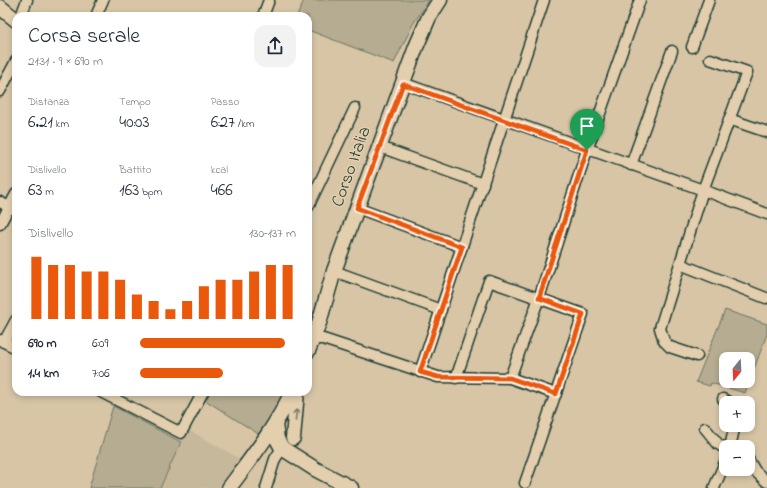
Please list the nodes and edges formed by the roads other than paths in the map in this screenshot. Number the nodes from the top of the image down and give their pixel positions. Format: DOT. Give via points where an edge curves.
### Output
graph roads {
  1 [pos="27,0"];
  2 [pos="102,0"];
  3 [pos="269,0"];
  4 [pos="440,0"];
  5 [pos="544,0"];
  6 [pos="640,0"];
  7 [pos="709,0"];
  8 [pos="0,7"];
  9 [pos="22,12"];
  10 [pos="98,12"];
  11 [pos="264,12"];
  12 [pos="12,17"];
  13 [pos="692,47"];
  14 [pos="672,51"];
  15 [pos="710,60"];
  16 [pos="12,68"];
  17 [pos="403,84"];
  18 [pos="0,91"];
  19 [pos="355,108"];
  20 [pos="729,119"];
  21 [pos="503,120"];
  22 [pos="767,132"];
  23 [pos="380,147"];
  24 [pos="587,150"];
  25 [pos="632,165"];
  26 [pos="483,184"];
  27 [pos="703,190"];
  28 [pos="312,199"];
  29 [pos="8,207"];
  30 [pos="357,208"];
  31 [pos="767,214"];
  32 [pos="0,224"];
  33 [pos="462,247"];
  34 [pos="680,264"];
  35 [pos="334,271"];
  36 [pos="539,298"];
  37 [pos="766,298"];
  38 [pos="441,310"];
  39 [pos="313,320"];
  40 [pos="12,326"];
  41 [pos="2,341"];
  42 [pos="312,341"];
  43 [pos="12,346"];
  44 [pos="697,356"];
  45 [pos="420,372"];
  46 [pos="456,378"];
  47 [pos="510,378"];
  48 [pos="556,394"];
  49 [pos="109,396"];
  50 [pos="201,396"];
  51 [pos="290,396"];
  52 [pos="297,396"];
  53 [pos="275,424"];
  54 [pos="705,428"];
  55 [pos="293,438"];
  56 [pos="719,445"];
  57 [pos="282,448"];
  58 [pos="257,450"];
  59 [pos="298,458"];
  60 [pos="755,471"];
  61 [pos="719,476"];
  62 [pos="767,482"];
  63 [pos="525,483"];
  64 [pos="229,488"];
  65 [pos="266,488"];
  66 [pos="351,488"];
  67 [pos="714,488"];
  1 -- 9 [label="street"];
  2 -- 10 [label="street"];
  3 -- 11 [label="street"];
  4 -- 17 [label="street, Corso Italia" via="429,17"];
  5 -- 21 [label="street"];
  6 -- 24 [label="street"];
  7 -- 13 [label="street"];
  8 -- 12 [label="street"];
  14 -- 25 [label="street"];
  15 -- 20 [label="street" via="747,72"];
  16 -- 18 [label="street"];
  17 -- 21 [label="street"];
  17 -- 23 [label="street, Corso Italia"];
  19 -- 28 [label="street"];
  20 -- 22 [label="street"];
  20 -- 27 [label="street"];
  21 -- 24 [label="street"];
  21 -- 26 [label="street"];
  23 -- 26 [label="street"];
  23 -- 30 [label="street, Corso Italia"];
  24 -- 25 [label="street"];
  24 -- 36 [label="street"];
  25 -- 27 [label="street"];
  26 -- 33 [label="street"];
  27 -- 31 [label="street"];
  27 -- 34 [label="street"];
  29 -- 32 [label="street"];
  30 -- 33 [label="street"];
  30 -- 35 [label="street, Corso Italia"];
  33 -- 38 [label="street"];
  34 -- 37 [label="street"];
  34 -- 44 [label="street" via="660,328 664,341 670,347"];
  35 -- 38 [label="street"];
  35 -- 39 [label="street, Corso Italia"];
  36 -- 46 [label="street" via="489,281"];
  36 -- 47 [label="street"];
  36 -- 48 [label="street" via="583,314"];
  38 -- 45 [label="street"];
  40 -- 41 [label="street"];
  41 -- 43 [label="street"];
  42 -- 45 [label="street" via="323,339"];
  45 -- 46 [label="street"];
  46 -- 47 [label="street"];
  47 -- 48 [label="street"];
  48 -- 63 [label="street"];
  49 -- 50 [label="street" via="181,433"];
  51 -- 53 [label="street"];
  55 -- 52 [label="street, one-way"];
  53 -- 55 [label="street" via="286,428"];
  53 -- 57 [label="street" via="277,439"];
  53 -- 58 [label="street"];
  54 -- 56 [label="street"];
  55 -- 59 [label="street"];
  57 -- 58 [label="street"];
  57 -- 59 [label="street"];
  57 -- 65 [label="street" via="275,459"];
  58 -- 64 [label="street"];
  59 -- 66 [label="street"];
  60 -- 62 [label="street"];
  61 -- 67 [label="street"];
}
